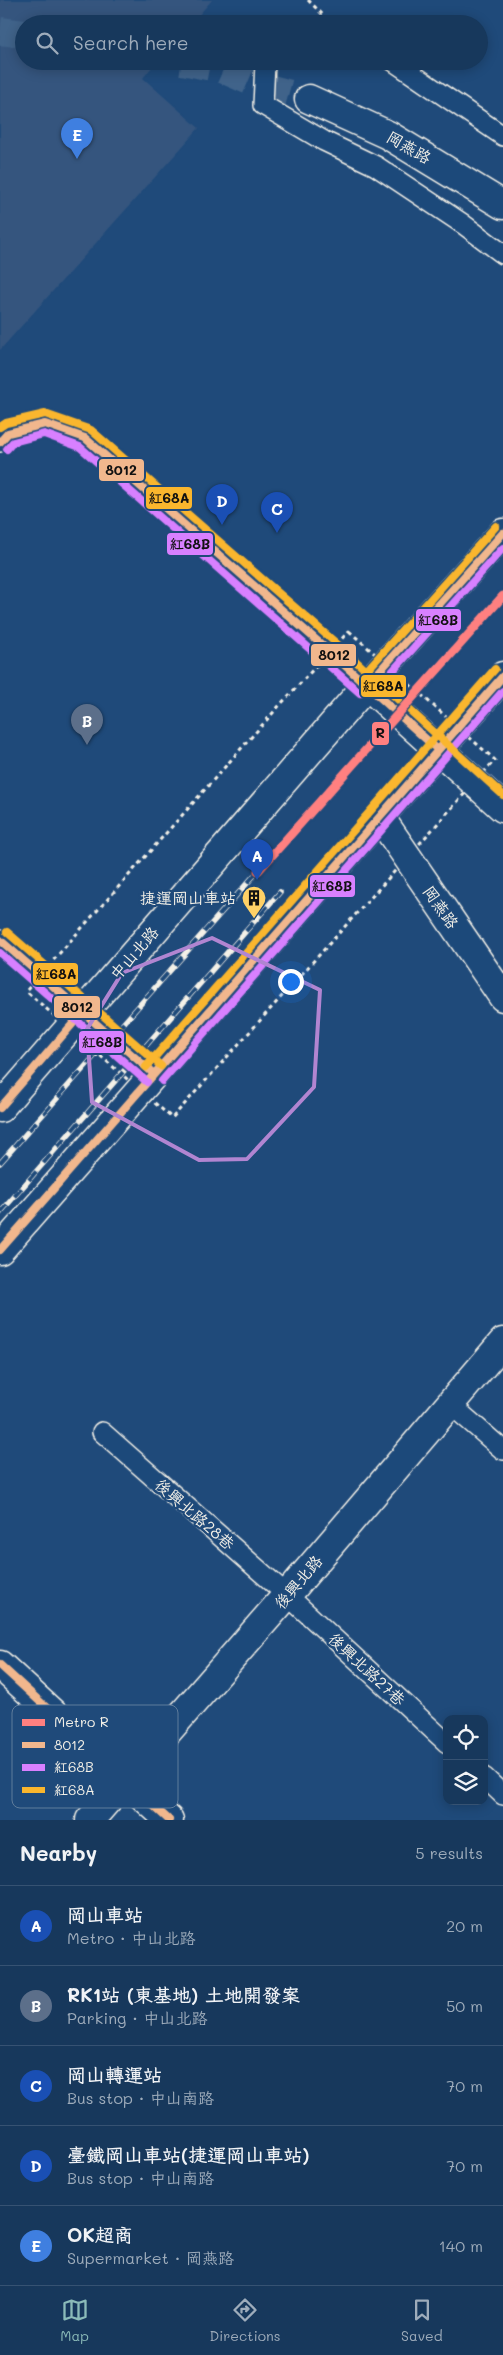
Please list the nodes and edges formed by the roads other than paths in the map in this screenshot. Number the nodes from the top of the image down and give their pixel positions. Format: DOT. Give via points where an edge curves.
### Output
graph roads {
  1 [pos="264,70"];
  2 [pos="406,70"];
  3 [pos="309,99"];
  4 [pos="503,136"];
  5 [pos="503,205"];
  6 [pos="503,254"];
  7 [pos="0,442"];
  8 [pos="503,533"];
  9 [pos="503,676"];
  10 [pos="367,685"];
  11 [pos="438,750"];
  12 [pos="503,808"];
  13 [pos="380,818"];
  14 [pos="0,940"];
  15 [pos="503,996"];
  16 [pos="76,1020"];
  17 [pos="147,1083"];
  18 [pos="0,1108"];
  19 [pos="0,1250"];
  20 [pos="503,1342"];
  21 [pos="449,1403"];
  22 [pos="102,1432"];
  23 [pos="503,1450"];
  24 [pos="287,1595"];
  25 [pos="0,1665"];
  26 [pos="43,1705"];
  27 [pos="178,1719"];
  28 [pos="443,1739"];
  29 [pos="488,1781"];
  30 [pos="503,1794"];
  31 [pos="100,1808"];
  32 [pos="156,1808"];
  33 [pos="90,1820"];
  34 [pos="169,1820"];
  1 -- 6 [label="lane" via="263,105 324,141 376,166"];
  2 -- 4 [label="lane"];
  3 -- 5 [label="street, 岡燕路" via="388,134"];
  7 -- 10 [label="lane" via="8,433 45,424 86,438"];
  8 -- 10 [label="street, 中山北路"];
  9 -- 11 [label="street"];
  10 -- 11 [label="street"];
  10 -- 16 [label="street, 中山北路"];
  11 -- 12 [label="street"];
  11 -- 13 [label="street"];
  13 -- 15 [label="street, 岡燕路"];
  13 -- 17 [label="street"];
  14 -- 16 [label="lane" via="40,974"];
  16 -- 17 [label="lane"];
  16 -- 18 [label="street, 中山北路"];
  17 -- 19 [label="street"];
  20 -- 21 [label="street, 後興北路"];
  21 -- 23 [label="lane"];
  21 -- 24 [label="street, 後興北路"];
  22 -- 24 [label="lane, 後興北路28巷"];
  24 -- 27 [label="street, 後興北路"];
  24 -- 28 [label="lane, 後興北路27巷"];
  25 -- 26 [label="street"];
  29 -- 30 [label="lane"];
  31 -- 33 [label="street, 後興北路"];
  32 -- 34 [label="street"];
}
